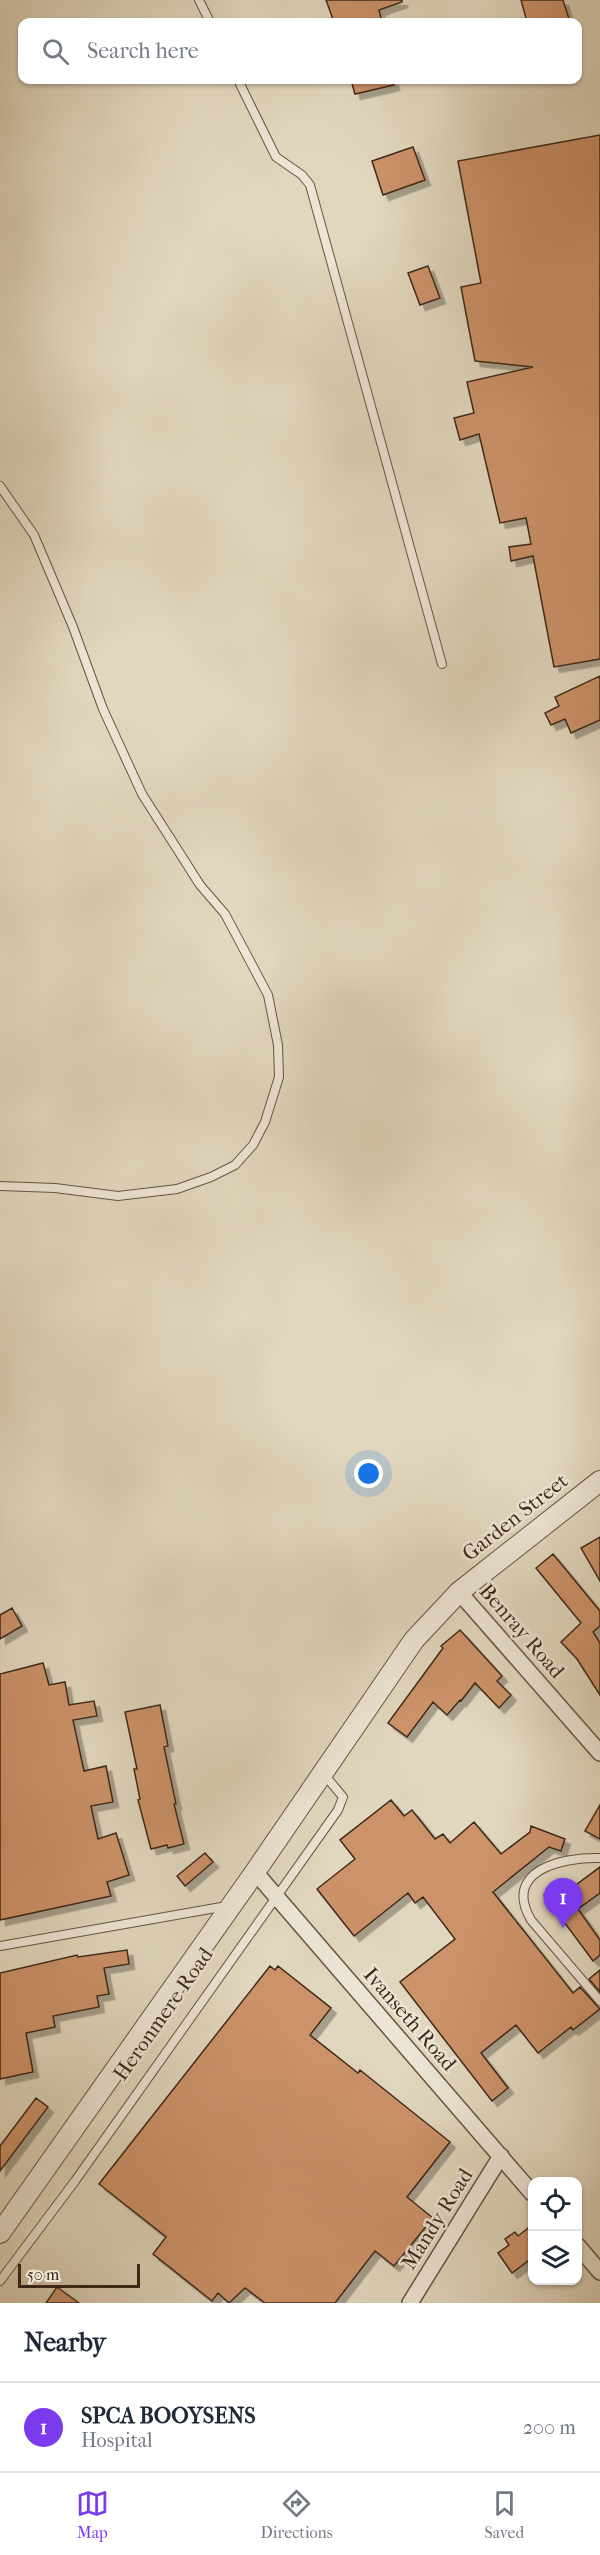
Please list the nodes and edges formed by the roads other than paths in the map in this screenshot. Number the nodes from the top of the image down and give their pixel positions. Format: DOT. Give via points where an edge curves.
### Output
graph roads {
  1 [pos="199,0"];
  2 [pos="208,18"];
  3 [pos="240,84"];
  4 [pos="0,486"];
  5 [pos="442,664"];
  6 [pos="0,1186"];
  7 [pos="600,1480"];
  8 [pos="459,1592"];
  9 [pos="600,1753"];
  10 [pos="323,1773"];
  11 [pos="600,1858"];
  12 [pos="255,1872"];
  13 [pos="277,1898"];
  14 [pos="231,1905"];
  15 [pos="0,1946"];
  16 [pos="600,2001"];
  17 [pos="501,2156"];
  18 [pos="528,2188"];
  19 [pos="0,2233"];
  20 [pos="582,2251"];
  21 [pos="600,2272"];
  22 [pos="0,2281"];
  23 [pos="410,2303"];
  1 -- 2 [label="lane"];
  3 -- 5 [label="lane" via="276,157 302,175 309,185"];
  4 -- 6 [label="lane" via="34,535 102,709 142,794 200,885 225,914 268,995 278,1045 279,1077 253,1146 235,1165 211,1177 177,1189 118,1196"];
  7 -- 8 [label="street, Garden Street"];
  8 -- 9 [label="street, Benray Road"];
  8 -- 10 [label="street, Heronmere Road" via="414,1640"];
  10 -- 12 [label="street, Heronmere Road"];
  10 -- 13 [label="lane, Heronmere Road" via="343,1797 341,1803"];
  11 -- 16 [label="lane" via="558,1862 540,1869 530,1878 524,1900 531,1920"];
  12 -- 13 [label="street, Ivanseth Road"];
  12 -- 14 [label="street, Heronmere Road"];
  13 -- 17 [label="street, Ivanseth Road"];
  13 -- 22 [label="lane, Heronmere Road"];
  14 -- 15 [label="lane"];
  14 -- 19 [label="street, Heronmere Road"];
  17 -- 18 [label="street, Ivanseth Road"];
  17 -- 23 [label="street, Mandy Road"];
  20 -- 21 [label="street"];
}
